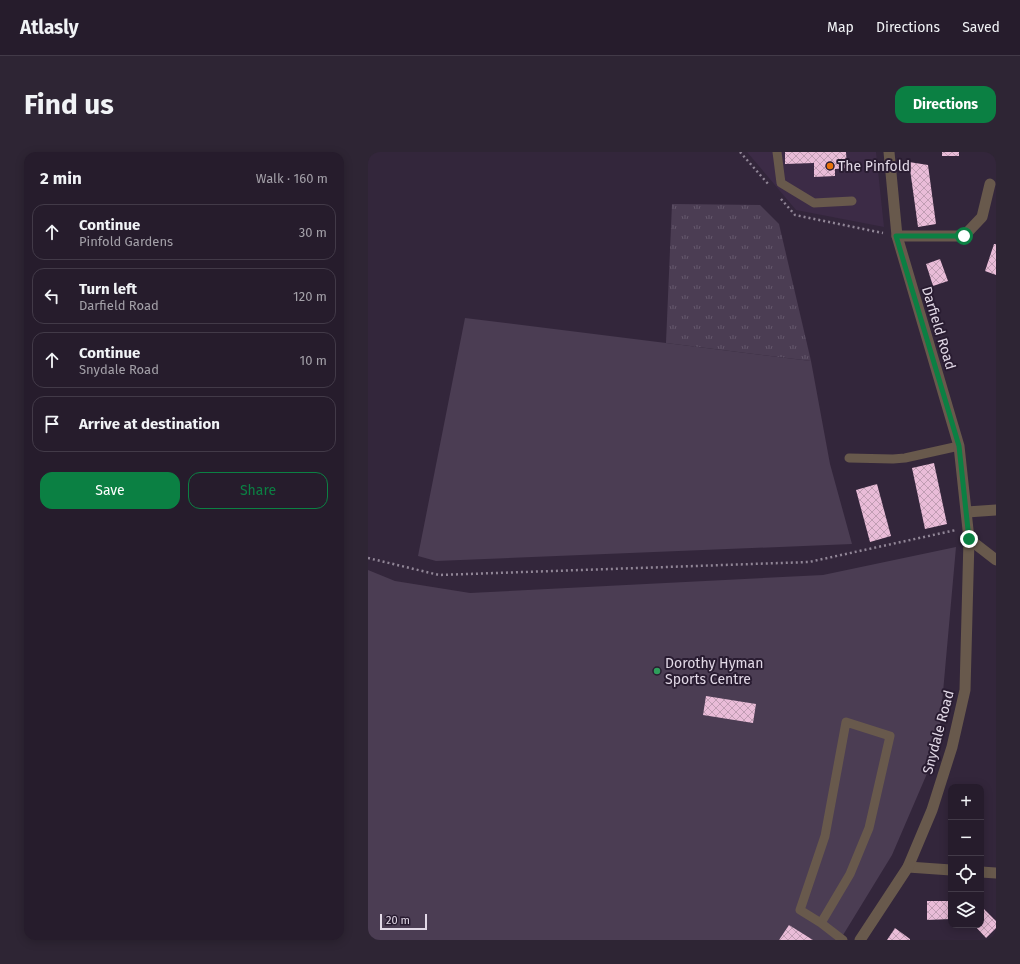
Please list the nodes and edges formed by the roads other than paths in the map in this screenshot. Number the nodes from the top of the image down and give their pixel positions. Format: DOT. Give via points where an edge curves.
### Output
graph roads {
  1 [pos="777,152"];
  2 [pos="889,152"];
  3 [pos="990,184"];
  4 [pos="852,201"];
  5 [pos="896,236"];
  6 [pos="959,446"];
  7 [pos="849,458"];
  8 [pos="996,510"];
  9 [pos="967,512"];
  10 [pos="969,539"];
  11 [pos="996,560"];
  12 [pos="908,867"];
  13 [pos="948,870"];
  14 [pos="984,872"];
  15 [pos="996,873"];
  16 [pos="821,923"];
  17 [pos="843,940"];
  18 [pos="860,940"];
  1 -- 4 [label="lane" via="781,183 814,203"];
  2 -- 5 [label="street, Darfield Road"];
  3 -- 5 [label="street" via="982,217 964,236"];
  5 -- 6 [label="street, Darfield Road"];
  6 -- 7 [label="lane" via="905,458"];
  6 -- 9 [label="street, Darfield Road"];
  8 -- 9 [label="street"];
  9 -- 10 [label="street, Snydale Road"];
  10 -- 11 [label="street"];
  10 -- 12 [label="street, Snydale Road" via="965,690 952,747 932,810"];
  12 -- 13 [label="street"];
  12 -- 18 [label="street, Snydale Road"];
  14 -- 15 [label="street"];
  16 -- 16 [label="lane" via="850,874 869,828 890,736 846,722 825,836 800,910"];
  16 -- 17 [label="lane"];
}
